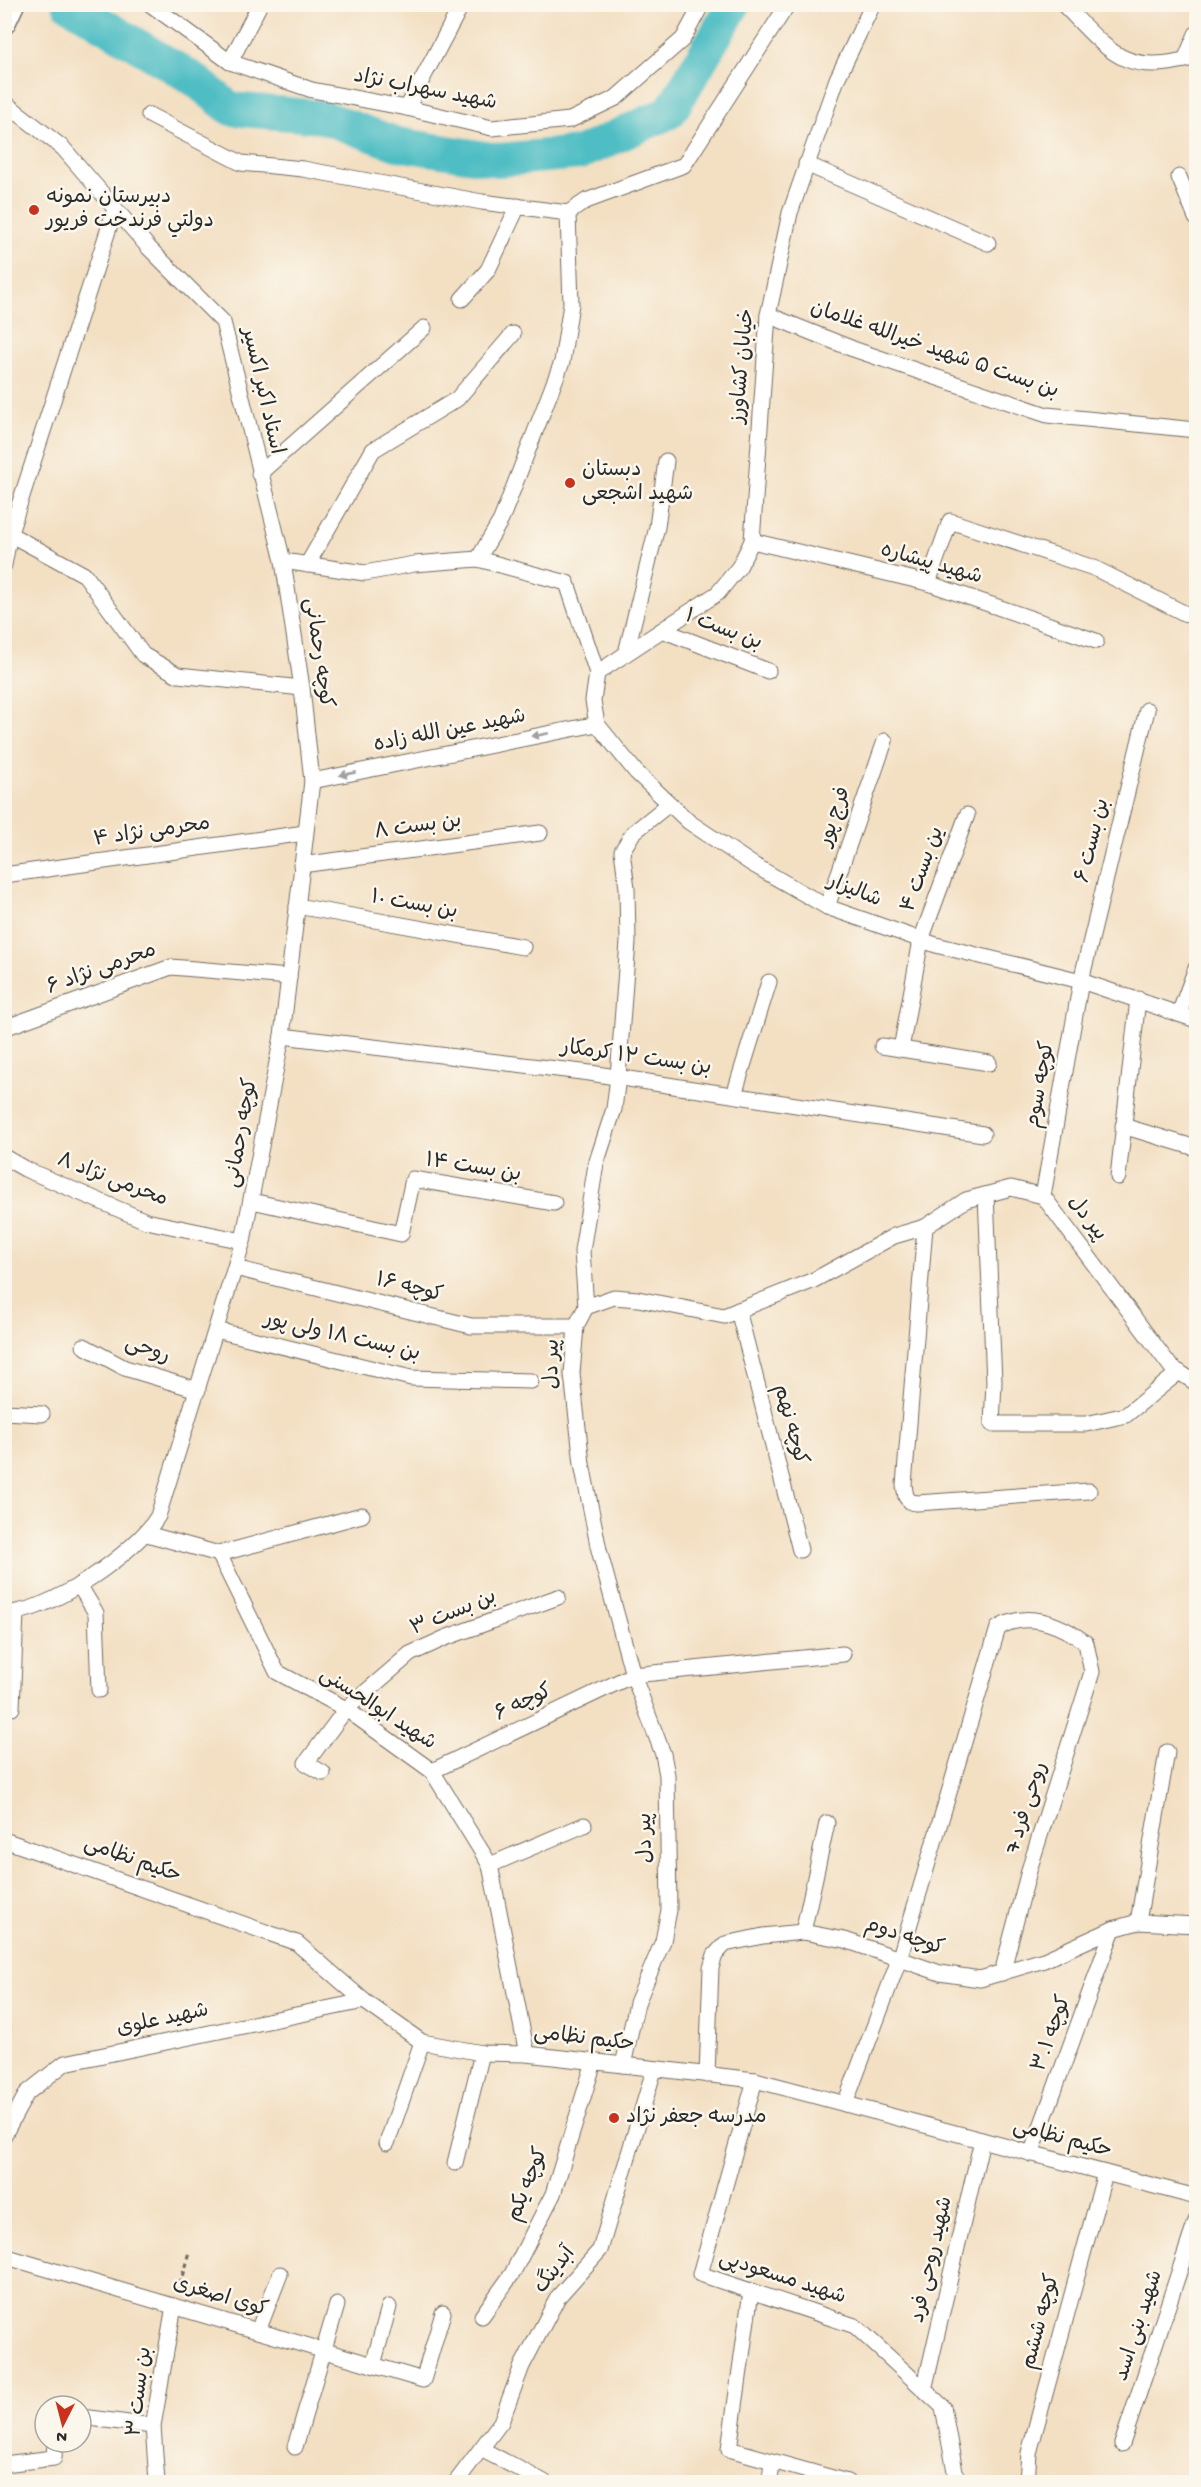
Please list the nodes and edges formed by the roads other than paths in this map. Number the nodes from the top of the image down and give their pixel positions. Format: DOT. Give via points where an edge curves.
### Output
graph roads {
  1 [pos="150,4"];
  2 [pos="260,4"];
  3 [pos="462,4"];
  4 [pos="702,4"];
  5 [pos="788,4"];
  6 [pos="873,4"];
  7 [pos="1063,4"];
  8 [pos="1197,34"];
  9 [pos="1191,58"];
  10 [pos="230,62"];
  11 [pos="4,102"];
  12 [pos="407,108"];
  13 [pos="149,115"];
  14 [pos="806,164"];
  15 [pos="1179,177"];
  16 [pos="518,206"];
  17 [pos="115,209"];
  18 [pos="568,213"];
  19 [pos="1197,218"];
  20 [pos="988,243"];
  21 [pos="462,299"];
  22 [pos="768,315"];
  23 [pos="424,328"];
  24 [pos="513,334"];
  25 [pos="1197,430"];
  26 [pos="666,461"];
  27 [pos="259,474"];
  28 [pos="7,532"];
  29 [pos="752,541"];
  30 [pos="478,559"];
  31 [pos="283,561"];
  32 [pos="307,565"];
  33 [pos="4,566"];
  34 [pos="928,583"];
  35 [pos="1197,619"];
  36 [pos="662,630"];
  37 [pos="1096,641"];
  38 [pos="627,653"];
  39 [pos="768,671"];
  40 [pos="597,673"];
  41 [pos="302,688"];
  42 [pos="1147,710"];
  43 [pos="597,724"];
  44 [pos="885,741"];
  45 [pos="312,781"];
  46 [pos="669,804"];
  47 [pos="967,815"];
  48 [pos="305,833"];
  49 [pos="540,833"];
  50 [pos="301,865"];
  51 [pos="4,874"];
  52 [pos="297,906"];
  53 [pos="827,907"];
  54 [pos="921,940"];
  55 [pos="523,946"];
  56 [pos="1197,968"];
  57 [pos="289,977"];
  58 [pos="1081,981"];
  59 [pos="770,982"];
  60 [pos="1138,999"];
  61 [pos="1179,1014"];
  62 [pos="1197,1020"];
  63 [pos="4,1028"];
  64 [pos="282,1036"];
  65 [pos="882,1046"];
  66 [pos="901,1049"];
  67 [pos="989,1063"];
  68 [pos="618,1077"];
  69 [pos="734,1095"];
  70 [pos="1123,1126"];
  71 [pos="983,1134"];
  72 [pos="1197,1148"];
  73 [pos="4,1156"];
  74 [pos="1118,1177"];
  75 [pos="986,1195"];
  76 [pos="1043,1196"];
  77 [pos="252,1201"];
  78 [pos="554,1203"];
  79 [pos="925,1227"];
  80 [pos="243,1241"];
  81 [pos="235,1268"];
  82 [pos="586,1307"];
  83 [pos="738,1310"];
  84 [pos="576,1326"];
  85 [pos="216,1330"];
  86 [pos="84,1346"];
  87 [pos="1179,1371"];
  88 [pos="531,1381"];
  89 [pos="1197,1383"];
  90 [pos="198,1390"];
  91 [pos="4,1412"];
  92 [pos="42,1414"];
  93 [pos="1089,1491"];
  94 [pos="363,1515"];
  95 [pos="147,1534"];
  96 [pos="800,1550"];
  97 [pos="219,1554"];
  98 [pos="79,1585"];
  99 [pos="558,1597"];
  100 [pos="10,1613"];
  101 [pos="843,1654"];
  102 [pos="633,1675"];
  103 [pos="99,1690"];
  104 [pos="12,1708"];
  105 [pos="346,1709"];
  106 [pos="1167,1752"];
  107 [pos="432,1771"];
  108 [pos="323,1773"];
  109 [pos="827,1823"];
  110 [pos="584,1825"];
  111 [pos="4,1840"];
  112 [pos="490,1865"];
  113 [pos="1138,1922"];
  114 [pos="1197,1925"];
  115 [pos="1113,1929"];
  116 [pos="803,1932"];
  117 [pos="899,1960"];
  118 [pos="1002,1973"];
  119 [pos="364,2001"];
  120 [pos="422,2042"];
  121 [pos="482,2053"];
  122 [pos="528,2054"];
  123 [pos="594,2062"];
  124 [pos="623,2065"];
  125 [pos="654,2070"];
  126 [pos="707,2075"];
  127 [pos="755,2080"];
  128 [pos="845,2104"];
  129 [pos="4,2135"];
  130 [pos="982,2140"];
  131 [pos="387,2143"];
  132 [pos="1031,2154"];
  133 [pos="455,2163"];
  134 [pos="1105,2173"];
  135 [pos="1197,2197"];
  136 [pos="1197,2221"];
  137 [pos="4,2256"];
  138 [pos="280,2274"];
  139 [pos="751,2291"];
  140 [pos="337,2305"];
  141 [pos="174,2306"];
  142 [pos="389,2307"];
  143 [pos="443,2313"];
  144 [pos="482,2316"];
  145 [pos="258,2331"];
  146 [pos="324,2351"];
  147 [pos="373,2365"];
  148 [pos="924,2390"];
  149 [pos="93,2418"];
  150 [pos="153,2426"];
  151 [pos="1122,2444"];
  152 [pos="295,2447"];
  153 [pos="481,2449"];
  154 [pos="54,2454"];
  155 [pos="772,2461"];
  156 [pos="4,2464"];
  157 [pos="158,2482"];
  158 [pos="456,2482"];
  159 [pos="544,2482"];
  160 [pos="770,2482"];
  161 [pos="847,2482"];
  162 [pos="957,2482"];
  163 [pos="1027,2482"];
  1 -- 10 [label="street, شهید سهراب نژاد"];
  2 -- 10 [label="street"];
  3 -- 12 [label="street"];
  4 -- 12 [label="street, شهید سهراب نژاد" via="683,39 616,98 570,120 492,128"];
  5 -- 18 [label="street" via="684,165 586,201"];
  6 -- 14 [label="street, خیابان کشاورز" via="837,79"];
  7 -- 9 [label="street" via="1103,46 1126,61 1160,66"];
  8 -- 9 [label="street"];
  10 -- 12 [label="street, شهید سهراب نژاد" via="312,90"];
  11 -- 17 [label="street, استاد اکبر اکسیر" via="63,148"];
  13 -- 16 [label="street" via="241,163 303,169"];
  14 -- 20 [label="street"];
  14 -- 22 [label="street, خیابان کشاورز" via="790,213"];
  15 -- 19 [label="street"];
  16 -- 18 [label="street"];
  16 -- 21 [label="street" via="488,270"];
  17 -- 27 [label="street, استاد اکبر اکسیر" via="223,321"];
  17 -- 28 [label="street"];
  18 -- 30 [label="street" via="571,304 562,362 501,520"];
  22 -- 25 [label="street, بن بست ۵ شهید خیرالله غلامان" via="853,349 1047,415"];
  22 -- 29 [label="street, خیابان کشاورز"];
  23 -- 27 [label="street"];
  24 -- 32 [label="street" via="458,399 373,450"];
  26 -- 38 [label="street" via="657,527"];
  27 -- 31 [label="street, استاد اکبر اکسیر"];
  28 -- 33 [label="street"];
  28 -- 41 [label="street" via="85,574 143,655 178,675"];
  29 -- 34 [label="street, شهید پیشاره"];
  29 -- 36 [label="street, خیابان کشاورز" via="739,567 718,593"];
  30 -- 32 [label="street" via="364,573"];
  30 -- 40 [label="street" via="567,584"];
  31 -- 32 [label="street"];
  31 -- 41 [label="street, کوچه رحمانی"];
  34 -- 35 [label="street" via="950,521 1094,568"];
  34 -- 37 [label="street, شهید پیشاره"];
  36 -- 38 [label="street, خیابان کشاورز"];
  36 -- 39 [label="street, بن بست ۱"];
  38 -- 40 [label="street, خیابان کشاورز"];
  40 -- 43 [label="street" via="593,701"];
  41 -- 45 [label="street, کوچه رحمانی"];
  42 -- 58 [label="street, بن بست ۶"];
  43 -- 45 [label="street, شهید عین الله زاده, one-way"];
  43 -- 46 [label="street, شالیزار" via="636,772"];
  44 -- 53 [label="street, فرج پور"];
  45 -- 48 [label="street, کوچه رحمانی"];
  46 -- 53 [label="street, شالیزار" via="752,864"];
  46 -- 68 [label="street" via="633,833 622,851 628,942"];
  47 -- 54 [label="street, ین بست ۴"];
  48 -- 50 [label="street, کوچه رحمانی"];
  48 -- 51 [label="street, محرمی نژاد ۴"];
  49 -- 50 [label="street, بن بست ۸"];
  50 -- 52 [label="street, کوچه رحمانی"];
  52 -- 55 [label="street, بن بست ۱۰"];
  52 -- 57 [label="street, کوچه رحمانی"];
  53 -- 54 [label="street, شالیزار"];
  54 -- 58 [label="street, شالیزار"];
  54 -- 66 [label="street, ین بست ۴"];
  56 -- 61 [label="street"];
  57 -- 63 [label="street, محرمی نژاد ۶" via="171,967"];
  57 -- 64 [label="street, کوچه رحمانی"];
  58 -- 60 [label="street, شالیزار"];
  58 -- 76 [label="street, کوچه سوم"];
  59 -- 69 [label="street"];
  60 -- 61 [label="street, شالیزار"];
  60 -- 70 [label="street"];
  61 -- 62 [label="street, شالیزار"];
  64 -- 68 [label="street, بن بست ۱۲ کرمکار"];
  64 -- 77 [label="street, کوچه رحمانی"];
  65 -- 66 [label="street"];
  66 -- 67 [label="street"];
  68 -- 69 [label="street, بن بست ۱۲ کرمکار"];
  68 -- 82 [label="street" via="614,1109 596,1164 582,1251"];
  69 -- 71 [label="street, بن بست ۱۲ کرمکار"];
  70 -- 72 [label="street"];
  70 -- 74 [label="street"];
  73 -- 80 [label="street, محرمی نژاد ۸" via="25,1169 146,1221"];
  75 -- 76 [label="street, پیر دل" via="1011,1188"];
  75 -- 79 [label="street, پیر دل" via="966,1200"];
  75 -- 87 [label="street" via="994,1382 992,1424 1086,1424 1126,1415"];
  76 -- 87 [label="street, پیر دل" via="1171,1367"];
  77 -- 78 [label="street, بن بست ۱۴" via="401,1234 413,1179"];
  77 -- 80 [label="street, کوچه رحمانی"];
  79 -- 83 [label="street, پیر دل" via="894,1236 814,1280"];
  79 -- 93 [label="street" via="906,1497 917,1503"];
  80 -- 81 [label="street, کوچه رحمانی"];
  81 -- 84 [label="street, کوچه ۱۶" via="471,1326"];
  81 -- 85 [label="street, کوچه رحمانی"];
  82 -- 83 [label="street, پیر دل" via="614,1297 724,1316"];
  82 -- 84 [label="street, پیر دل"];
  83 -- 96 [label="street, کوچه نهم"];
  84 -- 102 [label="street, پیر دل" via="572,1374 582,1464"];
  85 -- 88 [label="street, بن بست ۱۸ ولی پور" via="411,1378"];
  85 -- 90 [label="street, کوچه رحمانی"];
  86 -- 90 [label="street, روحی" via="125,1368"];
  87 -- 89 [label="street, پیر دل"];
  90 -- 95 [label="street, کوچه رحمانی" via="158,1516"];
  91 -- 92 [label="street"];
  94 -- 97 [label="street"];
  95 -- 97 [label="street"];
  95 -- 98 [label="street, کوچه رحمانی"];
  97 -- 105 [label="street, شهید ابوالحسنی" via="277,1672"];
  98 -- 100 [label="street, کوچه رحمانی" via="35,1609"];
  98 -- 103 [label="street" via="96,1613"];
  99 -- 105 [label="street, بن بست ۳" via="410,1654"];
  100 -- 104 [label="street"];
  101 -- 102 [label="street, کوچه ۶"];
  102 -- 107 [label="street, کوچه ۶"];
  102 -- 124 [label="street, پیر دل" via="667,1775 669,1910 663,1941 637,2003"];
  105 -- 107 [label="street, شهید ابوالحسنی"];
  105 -- 108 [label="street, بن بست ۳" via="306,1763"];
  106 -- 113 [label="street"];
  107 -- 112 [label="street, شهید ابوالحسنی"];
  109 -- 116 [label="street"];
  110 -- 112 [label="street"];
  111 -- 119 [label="street, حکیم نظامی" via="297,1943"];
  112 -- 122 [label="street, شهید ابوالحسنی"];
  113 -- 114 [label="street, کوچه دوم"];
  113 -- 115 [label="street, کوچه دوم"];
  115 -- 118 [label="street, کوچه دوم" via="1044,1960"];
  115 -- 132 [label="street, کوچه ۳.۱"];
  116 -- 117 [label="street, کوچه دوم" via="845,1940"];
  116 -- 126 [label="street, کوچه دوم" via="725,1944 715,1955 711,1968"];
  117 -- 118 [label="street, کوچه دوم" via="940,1973 980,1979"];
  117 -- 118 [label="street, روحی فرد 7" via="998,1628 1020,1618 1051,1624 1086,1643 1092,1672 1030,1867"];
  117 -- 128 [label="street"];
  119 -- 120 [label="street, حکیم نظامی"];
  119 -- 129 [label="street, شهید علوی" via="64,2063 27,2093"];
  120 -- 121 [label="street, حکیم نظامی"];
  120 -- 131 [label="street"];
  121 -- 122 [label="street, حکیم نظامی"];
  121 -- 133 [label="street"];
  122 -- 123 [label="street, حکیم نظامی"];
  123 -- 124 [label="street, حکیم نظامی"];
  123 -- 144 [label="street, کوچه یکم" via="553,2194 512,2274"];
  124 -- 125 [label="street, حکیم نظامی"];
  125 -- 126 [label="street, حکیم نظامی"];
  125 -- 153 [label="street, آبدینگ" via="600,2250 558,2298 522,2366 501,2422"];
  126 -- 127 [label="street, حکیم نظامی"];
  127 -- 128 [label="street, حکیم نظامی"];
  127 -- 139 [label="street, شهید مسعودپی" via="700,2274"];
  128 -- 130 [label="street, حکیم نظامی"];
  130 -- 132 [label="street, حکیم نظامی"];
  130 -- 148 [label="street, شهید روحی فرد"];
  132 -- 134 [label="street, حکیم نظامی"];
  134 -- 135 [label="street, حکیم نظامی"];
  134 -- 163 [label="street, کوچه ششم" via="1029,2453"];
  136 -- 151 [label="street, شهید بنی اسد"];
  137 -- 141 [label="street, کوی اصغری"];
  138 -- 145 [label="street"];
  139 -- 148 [label="street, شهید مسعودپی" via="855,2326"];
  139 -- 155 [label="street" via="729,2449"];
  140 -- 146 [label="street"];
  141 -- 145 [label="street, کوی اصغری"];
  141 -- 150 [label="street, بن بست ۳"];
  142 -- 147 [label="street"];
  143 -- 147 [label="street, کوی اصغری" via="423,2380"];
  145 -- 146 [label="street, کوی اصغری"];
  146 -- 147 [label="street, کوی اصغری"];
  146 -- 152 [label="street"];
  148 -- 162 [label="street, شهید مسعودپی" via="943,2407"];
  149 -- 150 [label="street"];
  150 -- 157 [label="street, بن بست ۳"];
  153 -- 158 [label="street, آبدینگ"];
  153 -- 159 [label="street"];
  154 -- 156 [label="street" via="54,2458"];
  155 -- 160 [label="street"];
  155 -- 161 [label="street"];
}
